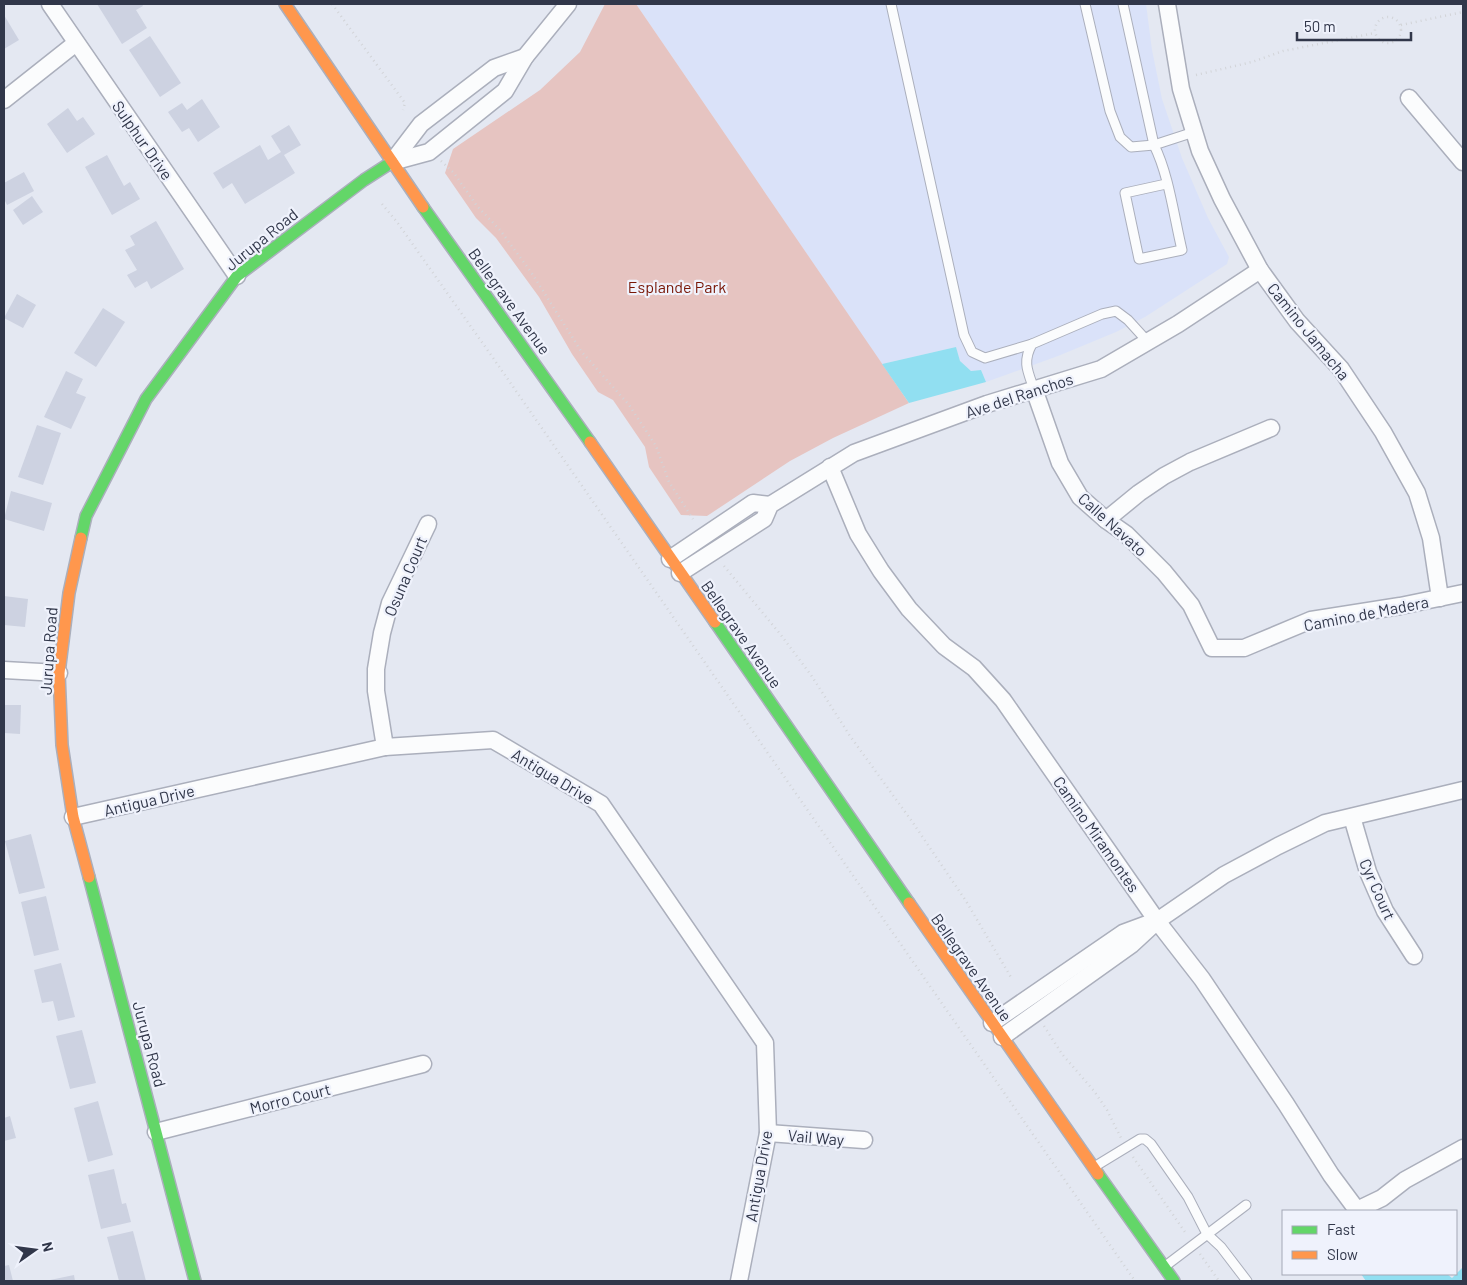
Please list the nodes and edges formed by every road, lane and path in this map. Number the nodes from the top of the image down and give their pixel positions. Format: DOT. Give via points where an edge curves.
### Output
graph roads {
  1 [pos="50,4"];
  2 [pos="285,4"];
  3 [pos="332,4"];
  4 [pos="568,4"];
  5 [pos="891,4"];
  6 [pos="1085,4"];
  7 [pos="1123,4"];
  8 [pos="1167,4"];
  9 [pos="1463,12"];
  10 [pos="1401,25"];
  11 [pos="1375,34"];
  12 [pos="76,43"];
  13 [pos="525,57"];
  14 [pos="1196,75"];
  15 [pos="1409,98"];
  16 [pos="4,100"];
  17 [pos="403,110"];
  18 [pos="1194,132"];
  19 [pos="1154,145"];
  20 [pos="438,159"];
  21 [pos="392,162"];
  22 [pos="1463,162"];
  23 [pos="1166,184"];
  24 [pos="382,204"];
  25 [pos="1260,270"];
  26 [pos="237,276"];
  27 [pos="1148,342"];
  28 [pos="1032,344"];
  29 [pos="1034,389"];
  30 [pos="1271,428"];
  31 [pos="830,468"];
  32 [pos="770,505"];
  33 [pos="693,519"];
  34 [pos="1106,520"];
  35 [pos="428,524"];
  36 [pos="670,559"];
  37 [pos="724,566"];
  38 [pos="680,573"];
  39 [pos="1463,593"];
  40 [pos="1440,598"];
  41 [pos="1212,648"];
  42 [pos="4,670"];
  43 [pos="59,673"];
  44 [pos="385,747"];
  45 [pos="1463,790"];
  46 [pos="1352,816"];
  47 [pos="74,817"];
  48 [pos="1157,920"];
  49 [pos="1414,956"];
  50 [pos="1012,979"];
  51 [pos="992,1023"];
  52 [pos="1002,1037"];
  53 [pos="423,1064"];
  54 [pos="156,1132"];
  55 [pos="768,1133"];
  56 [pos="864,1140"];
  57 [pos="1463,1148"];
  58 [pos="1094,1167"];
  59 [pos="1246,1205"];
  60 [pos="1207,1234"];
  61 [pos="1164,1267"];
  62 [pos="195,1281"];
  63 [pos="739,1281"];
  64 [pos="1135,1281"];
  65 [pos="1174,1281"];
  66 [pos="1247,1281"];
  1 -- 12 [label="street, Sulphur Drive"];
  2 -- 21 [label="main road, Bellegrave Avenue"];
  3 -- 17 [label="path" via="405,103"];
  4 -- 13 [label="street"];
  5 -- 28 [label="lane" via="964,335 972,352 985,358"];
  6 -- 19 [label="lane" via="1110,111 1120,137 1131,146"];
  7 -- 19 [label="lane"];
  8 -- 18 [label="street, Camino Jamacha" via="1181,89"];
  9 -- 10 [label="path"];
  10 -- 11 [label="path" via="1396,19 1381,19"];
  10 -- 11 [label="path" via="1402,34 1392,43 1380,41"];
  11 -- 14 [label="path" via="1283,51"];
  12 -- 16 [label="street"];
  12 -- 26 [label="street, Sulphur Drive"];
  13 -- 21 [label="street" via="494,68 428,118"];
  13 -- 21 [label="street" via="505,91 429,152"];
  15 -- 22 [label="street"];
  18 -- 19 [label="lane"];
  18 -- 25 [label="street, Camino Jamacha" via="1222,199"];
  19 -- 23 [label="lane"];
  20 -- 33 [label="path" via="454,173 477,206 500,230 532,272 581,351 629,405 656,446 669,482"];
  21 -- 26 [label="main road, Jurupa Road"];
  21 -- 36 [label="main road, Bellegrave Avenue"];
  23 -- 23 [label="lane" via="1182,250 1139,259 1125,193"];
  24 -- 64 [label="path" via="491,355"];
  25 -- 27 [label="street, Ave del Ranchos"];
  25 -- 40 [label="street, Camino Jamacha" via="1297,321 1341,369 1384,432 1417,493 1431,538"];
  26 -- 43 [label="main road, Jurupa Road" via="146,399 86,516 69,593"];
  27 -- 28 [label="lane" via="1116,312 1102,314"];
  27 -- 29 [label="street, Ave del Ranchos" via="1101,369"];
  28 -- 29 [label="lane" via="1026,354 1026,367"];
  29 -- 31 [label="street, Ave del Ranchos" via="854,453"];
  29 -- 34 [label="street, Calle Navato" via="1060,463 1080,498"];
  30 -- 34 [label="street" via="1190,462 1139,493"];
  31 -- 32 [label="street, Ave del Ranchos"];
  31 -- 48 [label="street, Camino Miramontes" via="858,534 881,571 909,609 944,646 974,668 1003,700"];
  32 -- 36 [label="street, Ave del Ranchos" via="753,503"];
  32 -- 38 [label="street, Ave del Ranchos" via="764,519"];
  34 -- 41 [label="street, Calle Navato" via="1126,534 1164,572 1191,605"];
  35 -- 44 [label="street, Osuna Court" via="390,603 382,633 376,691"];
  36 -- 38 [label="main road, Bellegrave Avenue"];
  37 -- 50 [label="path" via="811,675 966,901"];
  38 -- 51 [label="main road, Bellegrave Avenue"];
  39 -- 40 [label="street, Camino de Madera"];
  40 -- 41 [label="street, Camino de Madera" via="1311,620 1244,648"];
  42 -- 43 [label="street"];
  43 -- 47 [label="main road, Jurupa Road" via="62,745"];
  44 -- 47 [label="street, Antigua Drive"];
  44 -- 55 [label="street, Antigua Drive" via="493,740 601,804 765,1043"];
  45 -- 46 [label="street"];
  46 -- 48 [label="street" via="1325,823 1278,846 1224,875"];
  46 -- 49 [label="street, Cyr Court" via="1368,872 1385,911"];
  47 -- 54 [label="main road, Jurupa Road"];
  48 -- 51 [label="street" via="1123,933"];
  48 -- 52 [label="street" via="1131,945"];
  48 -- 57 [label="street, Camino Miramontes" via="1202,979 1357,1210"];
  51 -- 52 [label="main road, Bellegrave Avenue"];
  52 -- 58 [label="main road, Bellegrave Avenue"];
  53 -- 54 [label="street, Morro Court"];
  54 -- 62 [label="main road, Jurupa Road"];
  55 -- 56 [label="street, Vail Way"];
  55 -- 63 [label="street, Antigua Drive"];
  58 -- 60 [label="lane" via="1145,1139 1188,1197"];
  58 -- 61 [label="main road, Bellegrave Avenue"];
  59 -- 60 [label="lane"];
  60 -- 61 [label="lane"];
  60 -- 66 [label="lane"];
  61 -- 65 [label="main road, Bellegrave Avenue"];
}
